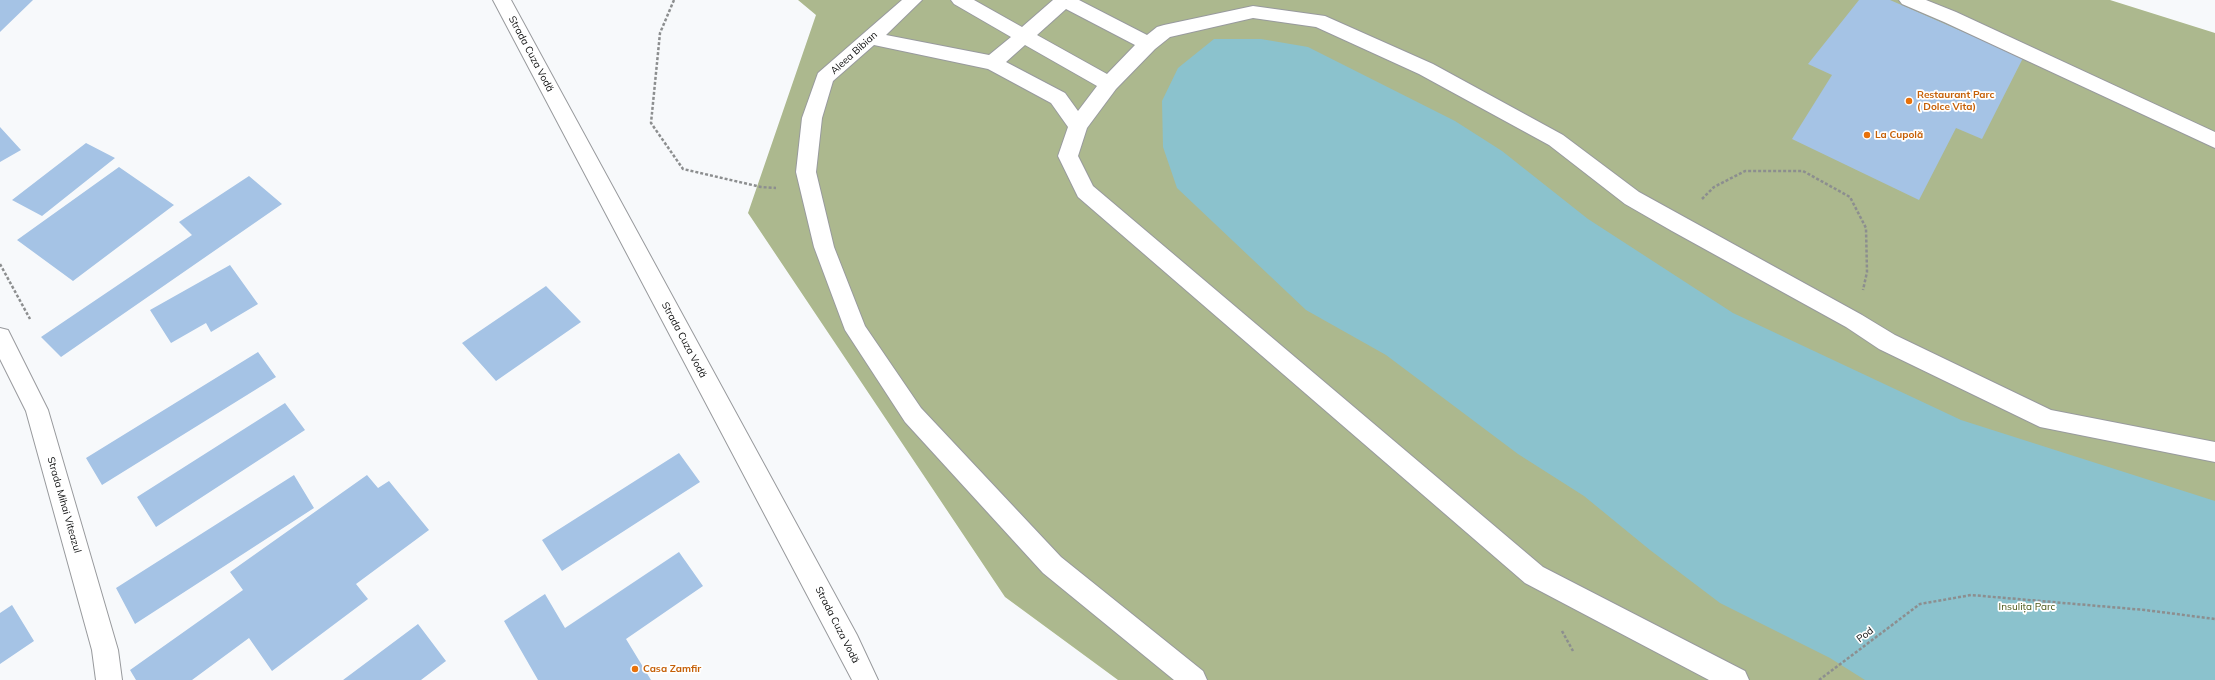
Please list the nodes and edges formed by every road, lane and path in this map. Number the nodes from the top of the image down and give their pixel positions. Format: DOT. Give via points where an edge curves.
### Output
graph roads {
  1 [pos="502,0"];
  2 [pos="674,0"];
  3 [pos="913,0"];
  4 [pos="960,0"];
  5 [pos="1065,0"];
  6 [pos="1281,0"];
  7 [pos="1908,0"];
  8 [pos="1319,21"];
  9 [pos="1023,36"];
  10 [pos="870,38"];
  11 [pos="1148,44"];
  12 [pos="993,63"];
  13 [pos="1109,84"];
  14 [pos="1078,126"];
  15 [pos="2215,141"];
  16 [pos="809,188"];
  17 [pos="1679,225"];
  18 [pos="0,264"];
  19 [pos="1854,321"];
  20 [pos="32,322"];
  21 [pos="0,337"];
  22 [pos="2215,452"];
  23 [pos="2215,618"];
  24 [pos="109,680"];
  25 [pos="865,680"];
  26 [pos="1194,680"];
  27 [pos="1736,680"];
  28 [pos="1819,680"];
  1 -- 25 [label="street, Strada Cuza Vodă"];
  2 -- 16 [label="path" via="660,33 651,123 683,169 761,187"];
  3 -- 10 [label="street, Aleea Bibian"];
  4 -- 9 [label="street"];
  5 -- 9 [label="street"];
  5 -- 11 [label="street"];
  6 -- 8 [label="street"];
  7 -- 15 [label="street" via="1958,20"];
  8 -- 11 [label="street" via="1253,12 1164,32"];
  8 -- 17 [label="street" via="1426,69 1556,140 1632,198"];
  9 -- 12 [label="street"];
  9 -- 13 [label="street"];
  10 -- 12 [label="street"];
  10 -- 16 [label="street, Aleea Bibian" via="825,78 812,118 806,172"];
  11 -- 13 [label="street"];
  12 -- 14 [label="street" via="1058,98"];
  13 -- 14 [label="street"];
  14 -- 27 [label="street" via="1068,156 1085,191 1534,575"];
  16 -- 26 [label="street, Aleea Bibian" via="824,247 856,330 913,415 1052,565"];
  17 -- 19 [label="street"];
  17 -- 19 [label="path" via="1714,187 1745,171 1803,170 1850,197 1866,228 1867,272"];
  18 -- 20 [label="path"];
  19 -- 22 [label="street" via="1888,342 2048,420"];
  21 -- 24 [label="street, Strada Mihai Viteazul" via="37,410 105,650"];
  23 -- 28 [label="path, Pod" via="1971,595 1920,604"];
}
